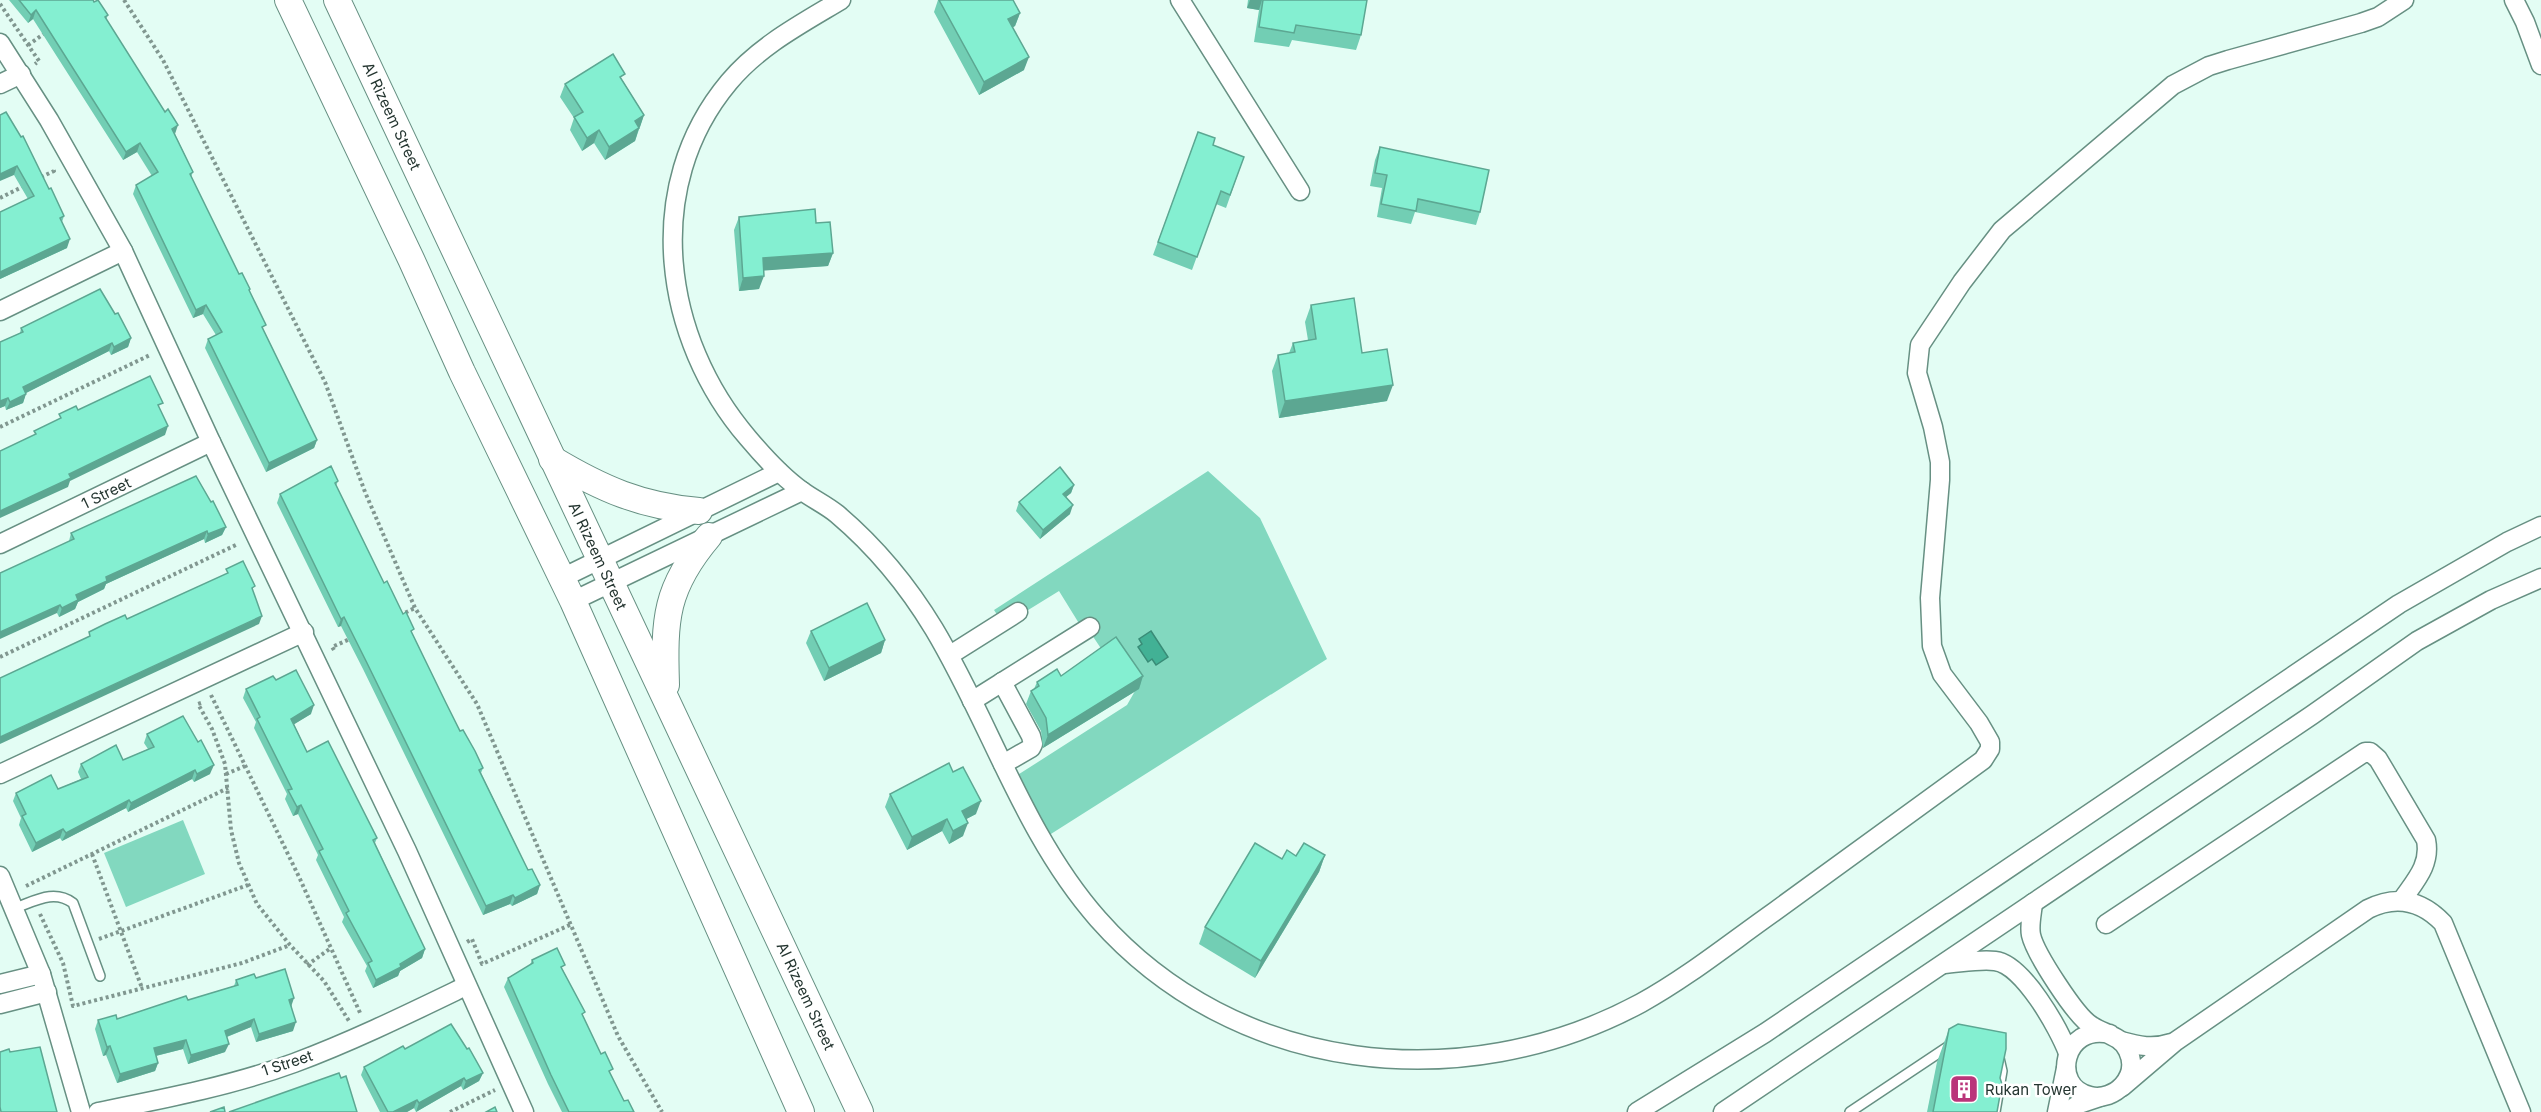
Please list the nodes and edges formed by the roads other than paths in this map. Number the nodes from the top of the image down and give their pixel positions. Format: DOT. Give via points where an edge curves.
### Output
graph roads {
  1 [pos="288,0"];
  2 [pos="337,0"];
  3 [pos="842,0"];
  4 [pos="1180,0"];
  5 [pos="2404,0"];
  6 [pos="2514,0"];
  7 [pos="0,43"];
  8 [pos="2541,65"];
  9 [pos="21,74"];
  10 [pos="0,84"];
  11 [pos="1300,191"];
  12 [pos="123,251"];
  13 [pos="0,311"];
  14 [pos="211,442"];
  15 [pos="552,459"];
  16 [pos="779,472"];
  17 [pos="802,491"];
  18 [pos="699,512"];
  19 [pos="2541,526"];
  20 [pos="709,536"];
  21 [pos="0,544"];
  22 [pos="599,560"];
  23 [pos="2541,578"];
  24 [pos="610,583"];
  25 [pos="567,590"];
  26 [pos="1018,612"];
  27 [pos="1090,627"];
  28 [pos="304,632"];
  29 [pos="950,655"];
  30 [pos="1002,682"];
  31 [pos="666,697"];
  32 [pos="972,700"];
  33 [pos="1003,764"];
  34 [pos="0,774"];
  35 [pos="0,876"];
  36 [pos="2402,900"];
  37 [pos="2033,903"];
  38 [pos="15,908"];
  39 [pos="2106,924"];
  40 [pos="1942,964"];
  41 [pos="41,974"];
  42 [pos="100,976"];
  43 [pos="0,984"];
  44 [pos="466,986"];
  45 [pos="47,992"];
  46 [pos="0,1004"];
  47 [pos="2116,1038"];
  48 [pos="2176,1041"];
  49 [pos="1956,1042"];
  50 [pos="1996,1050"];
  51 [pos="2067,1060"];
  52 [pos="2122,1087"];
  53 [pos="2100,1098"];
  54 [pos="81,1112"];
  55 [pos="98,1112"];
  56 [pos="524,1112"];
  57 [pos="801,1112"];
  58 [pos="860,1112"];
  59 [pos="1637,1112"];
  60 [pos="1723,1112"];
  61 [pos="1850,1112"];
  62 [pos="1995,1112"];
  63 [pos="2057,1112"];
  64 [pos="2067,1112"];
  65 [pos="2522,1112"];
  1 -- 25 [label="street"];
  2 -- 15 [label="street, Al Rizeem Street"];
  3 -- 16 [label="street" via="768,46 729,82 713,103 688,150 671,228 675,280 696,354 730,414"];
  4 -- 11 [label="street"];
  5 -- 33 [label="street" via="2378,17 2209,66 2173,86 2002,230 1981,256 1924,337 1917,364 1941,480 1930,598 1932,646 1946,681 1987,736 1988,755 1702,964 1640,1003 1564,1036 1465,1057 1364,1057 1309,1048 1262,1033 1187,994 1120,942 1056,862"];
  6 -- 8 [label="street"];
  7 -- 9 [label="street"];
  9 -- 10 [label="street"];
  9 -- 12 [label="street"];
  12 -- 13 [label="street"];
  12 -- 14 [label="street"];
  14 -- 21 [label="street, 1 Street"];
  14 -- 28 [label="street"];
  15 -- 18 [label="street" via="628,498"];
  15 -- 22 [label="street, Al Rizeem Street"];
  16 -- 17 [label="street"];
  16 -- 18 [label="street"];
  17 -- 20 [label="street"];
  17 -- 29 [label="street" via="831,509 881,556"];
  18 -- 22 [label="street"];
  19 -- 59 [label="street" via="2399,604 1774,1026"];
  20 -- 24 [label="street"];
  20 -- 31 [label="street" via="687,566 669,605 663,658"];
  22 -- 24 [label="street, Al Rizeem Street"];
  22 -- 25 [label="street"];
  23 -- 37 [label="street" via="2491,600 2417,641"];
  24 -- 25 [label="street"];
  24 -- 31 [label="street, Al Rizeem Street"];
  25 -- 57 [label="street"];
  26 -- 29 [label="street"];
  27 -- 30 [label="street"];
  28 -- 34 [label="street"];
  28 -- 44 [label="street"];
  29 -- 32 [label="street"];
  30 -- 32 [label="street"];
  30 -- 33 [label="street" via="1033,744"];
  31 -- 58 [label="street, Al Rizeem Street"];
  32 -- 33 [label="street"];
  35 -- 38 [label="street"];
  36 -- 39 [label="street" via="2426,864 2426,840 2375,754 2365,752"];
  36 -- 48 [label="street" via="2368,909"];
  36 -- 65 [label="street" via="2425,907 2443,923"];
  37 -- 40 [label="street"];
  37 -- 47 [label="street" via="2031,934 2041,957 2078,1015"];
  38 -- 41 [label="street"];
  38 -- 42 [label="lane" via="55,895 73,903"];
  40 -- 51 [label="street" via="1995,961 2017,972 2056,1026"];
  40 -- 60 [label="street"];
  41 -- 43 [label="street"];
  41 -- 45 [label="street"];
  44 -- 55 [label="street, 1 Street" via="292,1064"];
  44 -- 56 [label="street"];
  45 -- 46 [label="street"];
  45 -- 54 [label="street"];
  47 -- 48 [label="street" via="2146,1047"];
  47 -- 51 [label="street" via="2100,1032 2081,1037"];
  47 -- 52 [label="street" via="2128,1051 2131,1064"];
  48 -- 52 [label="street"];
  49 -- 61 [label="lane"];
  50 -- 62 [label="lane" via="2002,1071"];
  51 -- 53 [label="street" via="2069,1078 2076,1089"];
  51 -- 63 [label="street"];
  52 -- 53 [label="street"];
  53 -- 64 [label="street"];
}
